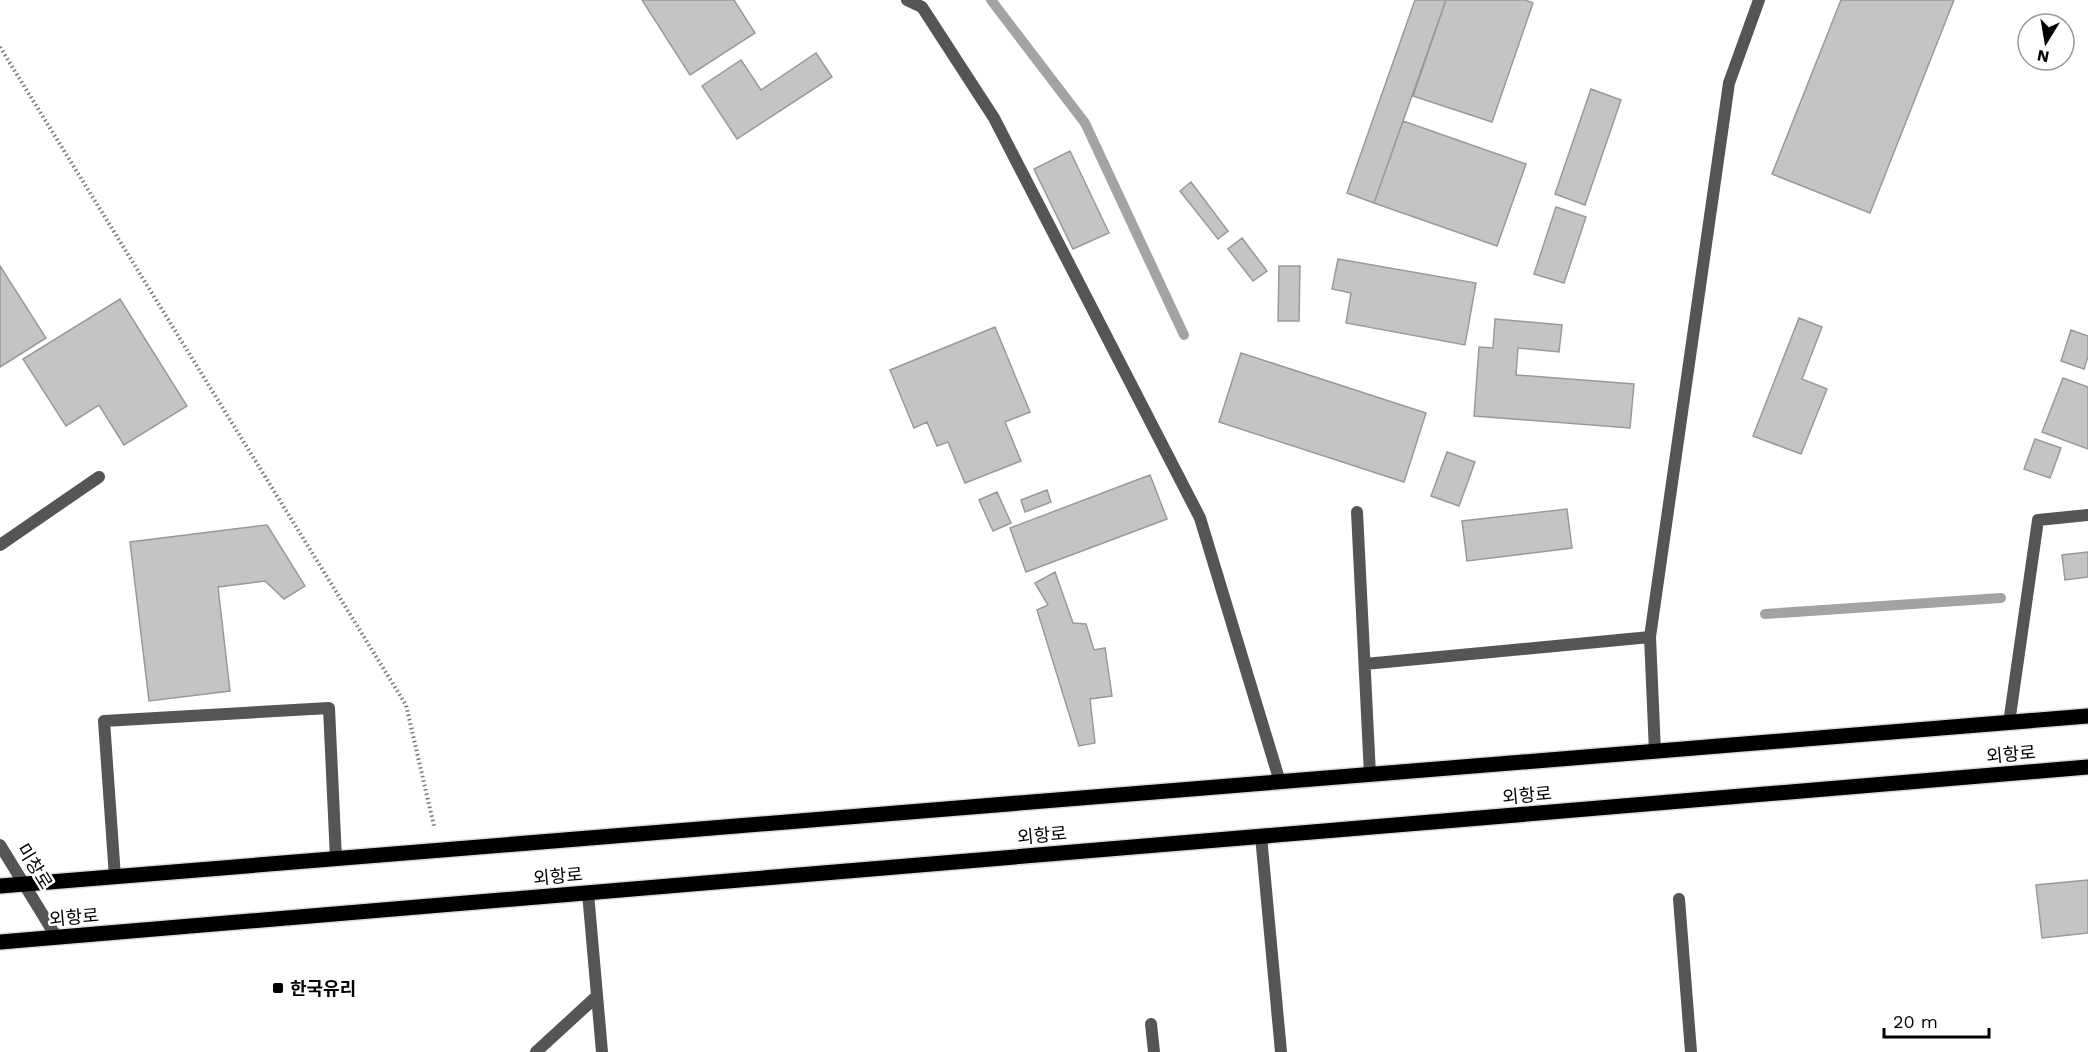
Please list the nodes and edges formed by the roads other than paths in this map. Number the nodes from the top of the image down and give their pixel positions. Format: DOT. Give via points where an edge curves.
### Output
graph roads {
  1 [pos="907,0"];
  2 [pos="1758,0"];
  3 [pos="99,477"];
  4 [pos="1358,512"];
  5 [pos="2088,515"];
  6 [pos="0,545"];
  7 [pos="1650,637"];
  8 [pos="1365,664"];
  9 [pos="2088,716"];
  10 [pos="2009,723"];
  11 [pos="1655,752"];
  12 [pos="2088,767"];
  13 [pos="1370,775"];
  14 [pos="1280,782"];
  15 [pos="1261,836"];
  16 [pos="0,845"];
  17 [pos="336,859"];
  18 [pos="115,877"];
  19 [pos="25,884"];
  20 [pos="0,886"];
  21 [pos="588,893"];
  22 [pos="1679,899"];
  23 [pos="57,938"];
  24 [pos="0,942"];
  25 [pos="597,996"];
  26 [pos="1151,1024"];
  27 [pos="536,1052"];
  28 [pos="602,1052"];
  29 [pos="1154,1052"];
  30 [pos="1281,1052"];
  31 [pos="1691,1052"];
  1 -- 14 [label="street" via="922,7 994,118 1200,518"];
  2 -- 7 [label="street" via="1729,82"];
  3 -- 6 [label="street"];
  4 -- 8 [label="street"];
  5 -- 10 [label="street" via="2038,520"];
  7 -- 8 [label="street"];
  7 -- 11 [label="street"];
  8 -- 13 [label="street"];
  9 -- 10 [label="main road, 외항로"];
  10 -- 11 [label="main road, 외항로"];
  11 -- 13 [label="main road, 외항로"];
  12 -- 15 [label="main road, 외항로"];
  13 -- 14 [label="main road, 외항로"];
  14 -- 17 [label="main road, 외항로"];
  15 -- 21 [label="main road, 외항로"];
  15 -- 30 [label="street"];
  16 -- 19 [label="street, 미창로"];
  17 -- 18 [label="main road, 외항로"];
  17 -- 18 [label="street" via="329,708 104,722"];
  18 -- 19 [label="main road, 외항로"];
  19 -- 20 [label="main road, 외항로"];
  19 -- 23 [label="street, 미창로"];
  21 -- 23 [label="main road, 외항로"];
  21 -- 25 [label="street"];
  22 -- 31 [label="street"];
  23 -- 24 [label="main road, 외항로"];
  25 -- 27 [label="street"];
  25 -- 28 [label="street"];
  26 -- 29 [label="street"];
}
